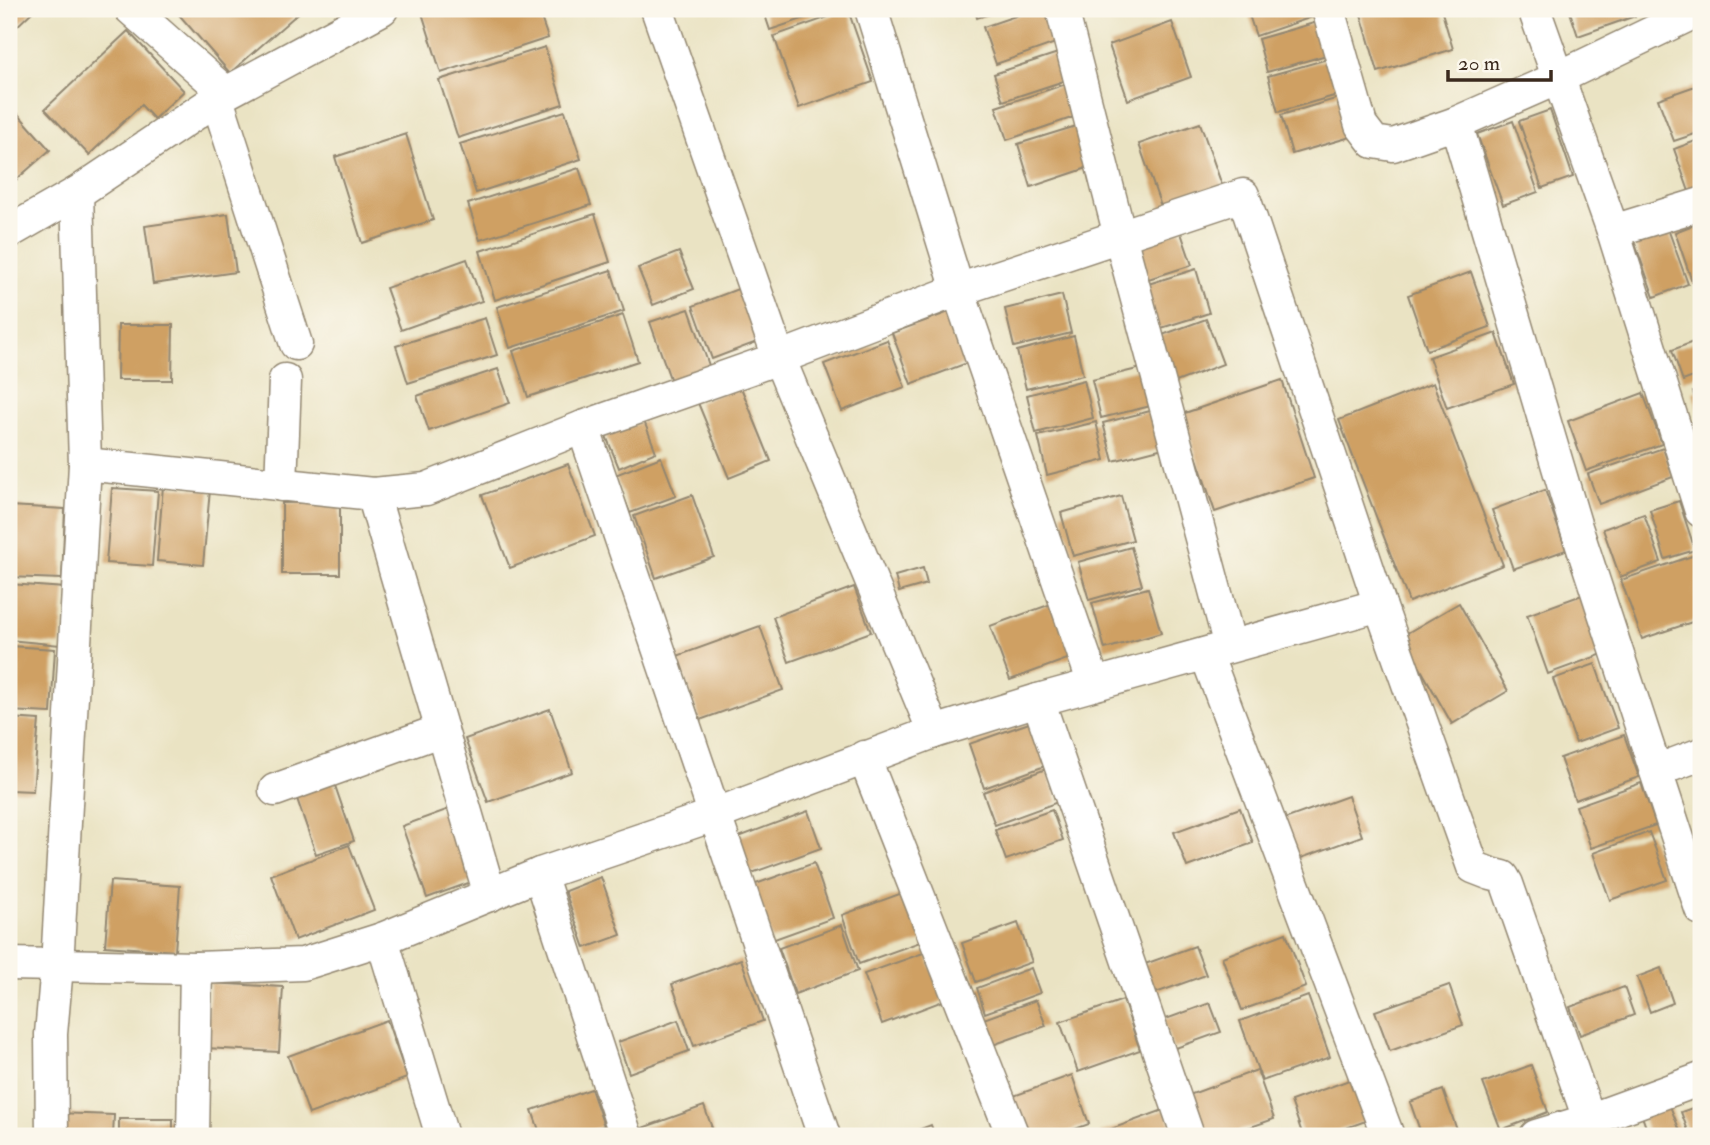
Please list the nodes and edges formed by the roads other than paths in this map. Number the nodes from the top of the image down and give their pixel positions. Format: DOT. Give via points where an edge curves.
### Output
graph roads {
  1 [pos="131,9"];
  2 [pos="382,9"];
  3 [pos="657,9"];
  4 [pos="871,9"];
  5 [pos="1062,9"];
  6 [pos="1328,9"];
  7 [pos="1534,9"];
  8 [pos="1701,9"];
  9 [pos="1558,78"];
  10 [pos="222,96"];
  11 [pos="1456,123"];
  12 [pos="77,193"];
  13 [pos="1701,204"];
  14 [pos="1613,231"];
  15 [pos="9,232"];
  16 [pos="1120,236"];
  17 [pos="958,290"];
  18 [pos="296,344"];
  19 [pos="779,358"];
  20 [pos="285,380"];
  21 [pos="583,427"];
  22 [pos="85,464"];
  23 [pos="281,485"];
  24 [pos="373,494"];
  25 [pos="1701,511"];
  26 [pos="1380,605"];
  27 [pos="1218,650"];
  28 [pos="1094,684"];
  29 [pos="1038,700"];
  30 [pos="442,730"];
  31 [pos="934,732"];
  32 [pos="1701,754"];
  33 [pos="864,757"];
  34 [pos="1656,771"];
  35 [pos="275,790"];
  36 [pos="714,815"];
  37 [pos="540,874"];
  38 [pos="490,895"];
  39 [pos="1701,909"];
  40 [pos="383,939"];
  41 [pos="9,964"];
  42 [pos="57,966"];
  43 [pos="196,968"];
  44 [pos="1701,1079"];
  45 [pos="1592,1128"];
  46 [pos="52,1136"];
  47 [pos="193,1136"];
  48 [pos="442,1136"];
  49 [pos="626,1136"];
  50 [pos="824,1136"];
  51 [pos="1013,1136"];
  52 [pos="1188,1136"];
  53 [pos="1388,1136"];
  54 [pos="1536,1136"];
  1 -- 10 [label="street"];
  2 -- 10 [label="street"];
  3 -- 19 [label="street"];
  4 -- 17 [label="street"];
  5 -- 16 [label="street"];
  6 -- 11 [label="street" via="1361,125 1374,142 1393,145"];
  7 -- 9 [label="street"];
  8 -- 9 [label="street"];
  9 -- 11 [label="street"];
  9 -- 14 [label="street"];
  10 -- 12 [label="street"];
  10 -- 18 [label="street"];
  11 -- 34 [label="street" via="1575,524"];
  12 -- 15 [label="street"];
  12 -- 22 [label="street"];
  13 -- 14 [label="street"];
  14 -- 25 [label="street"];
  16 -- 17 [label="street"];
  16 -- 26 [label="street" via="1243,195"];
  16 -- 27 [label="street"];
  17 -- 19 [label="street"];
  17 -- 28 [label="street"];
  19 -- 21 [label="street"];
  19 -- 31 [label="street"];
  20 -- 23 [label="street"];
  21 -- 24 [label="street" via="426,489"];
  21 -- 36 [label="street"];
  22 -- 23 [label="street"];
  22 -- 42 [label="street"];
  23 -- 24 [label="street"];
  24 -- 30 [label="street"];
  26 -- 27 [label="street"];
  26 -- 45 [label="street" via="1473,867 1503,877 1507,884"];
  27 -- 28 [label="street"];
  27 -- 53 [label="street"];
  28 -- 29 [label="street"];
  29 -- 31 [label="street"];
  29 -- 52 [label="street"];
  30 -- 35 [label="street"];
  30 -- 38 [label="street"];
  31 -- 33 [label="street"];
  32 -- 34 [label="street"];
  33 -- 36 [label="street"];
  33 -- 51 [label="street"];
  34 -- 39 [label="street"];
  36 -- 37 [label="street"];
  36 -- 50 [label="street"];
  37 -- 38 [label="street"];
  37 -- 49 [label="street"];
  38 -- 40 [label="street"];
  40 -- 43 [label="street" via="303,964"];
  40 -- 48 [label="street"];
  41 -- 42 [label="street"];
  42 -- 43 [label="street"];
  42 -- 46 [label="street" via="51,1034"];
  43 -- 47 [label="street"];
  44 -- 45 [label="street"];
  45 -- 54 [label="street"];
}
